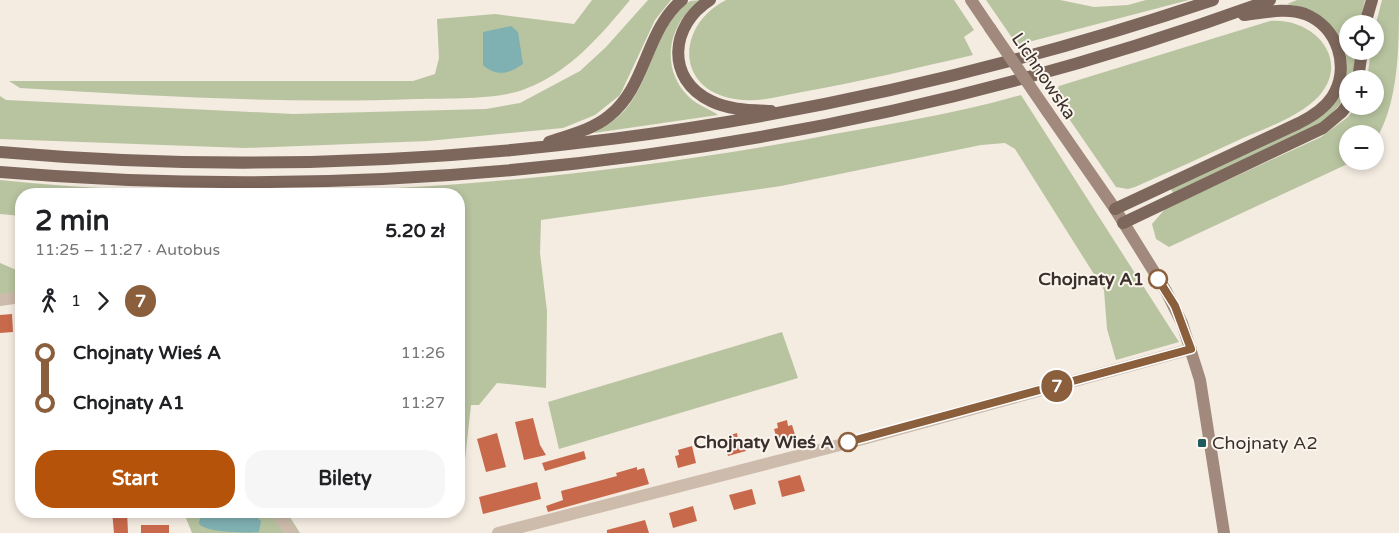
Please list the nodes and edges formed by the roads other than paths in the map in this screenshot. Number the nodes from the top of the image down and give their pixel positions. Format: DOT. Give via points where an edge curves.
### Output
graph roads {
  1 [pos="682,0"];
  2 [pos="710,0"];
  3 [pos="971,0"];
  4 [pos="1213,0"];
  5 [pos="1270,0"];
  6 [pos="1372,0"];
  7 [pos="1368,15"];
  8 [pos="1219,18"];
  9 [pos="791,113"];
  10 [pos="1339,115"];
  11 [pos="526,150"];
  12 [pos="0,152"];
  13 [pos="0,172"];
  14 [pos="1115,209"];
  15 [pos="1123,223"];
  16 [pos="15,298"];
  17 [pos="0,300"];
  18 [pos="1191,349"];
  19 [pos="281,518"];
  20 [pos="291,533"];
  21 [pos="498,533"];
  22 [pos="1224,533"];
  1 -- 11 [label="main road" via="660,25 633,87 614,112 591,128"];
  2 -- 9 [label="main road" via="694,13 681,33 678,51 682,71 695,91 726,107"];
  3 -- 14 [label="street, Lichnowska, bridge"];
  4 -- 9 [label="main road" via="1117,32 999,65"];
  5 -- 8 [label="main road"];
  6 -- 7 [label="main road"];
  8 -- 13 [label="main road" via="1086,61 930,102 790,132 650,154 458,174 318,181 144,180"];
  8 -- 14 [label="main road" via="1283,11 1299,12 1312,18 1333,37 1338,49 1341,72 1332,96 1324,106 1299,123"];
  9 -- 11 [label="main road" via="668,133"];
  10 -- 15 [label="main road" via="1323,128"];
  11 -- 12 [label="main road" via="394,159 256,163 139,161"];
  14 -- 15 [label="street, Lichnowska"];
  15 -- 18 [label="street, Lichnowska" via="1175,306"];
  16 -- 17 [label="street"];
  18 -- 21 [label="street" via="863,439"];
  18 -- 22 [label="street, Lichnowska" via="1200,380"];
  19 -- 20 [label="street"];
}
